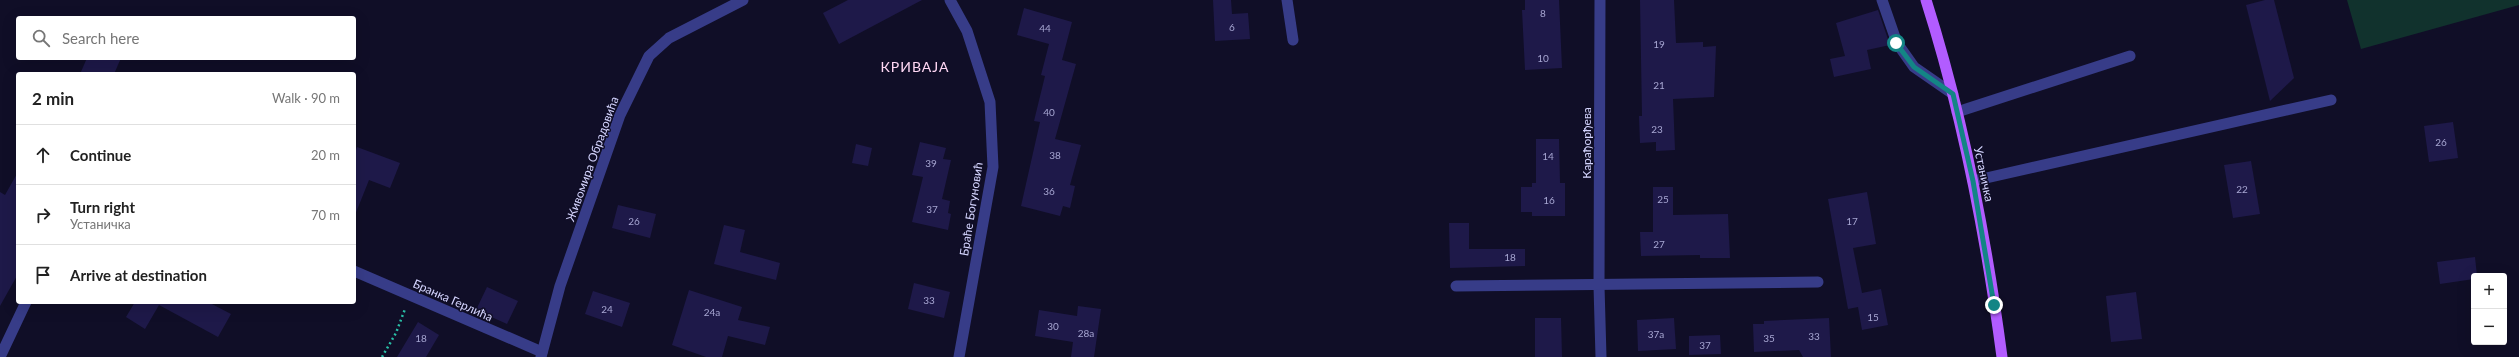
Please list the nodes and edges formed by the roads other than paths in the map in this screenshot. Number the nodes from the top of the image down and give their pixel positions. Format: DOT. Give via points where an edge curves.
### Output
graph roads {
  1 [pos="743,0"];
  2 [pos="950,0"];
  3 [pos="1287,0"];
  4 [pos="1600,0"];
  5 [pos="1882,0"];
  6 [pos="1926,0"];
  7 [pos="1293,40"];
  8 [pos="2130,56"];
  9 [pos="1953,94"];
  10 [pos="2331,100"];
  11 [pos="1957,112"];
  12 [pos="1973,181"];
  13 [pos="356,272"];
  14 [pos="1818,282"];
  15 [pos="1456,286"];
  16 [pos="1599,286"];
  17 [pos="25,304"];
  18 [pos="542,354"];
  19 [pos="0,357"];
  20 [pos="959,357"];
  21 [pos="1601,357"];
  22 [pos="2002,357"];
  1 -- 18 [label="street, Живомира Обрадовића" via="669,38 649,56 620,115 560,286"];
  2 -- 20 [label="street, Браће Богуновић" via="967,31 990,102 992,167"];
  3 -- 7 [label="street"];
  4 -- 16 [label="street, Карађорђева"];
  5 -- 9 [label="street" via="1896,43 1914,67"];
  6 -- 9 [label="main road, Устаничка"];
  8 -- 11 [label="street"];
  9 -- 11 [label="main road, Устаничка"];
  10 -- 12 [label="street"];
  11 -- 12 [label="main road, Устаничка"];
  12 -- 22 [label="main road, Устаничка"];
  13 -- 18 [label="street, Бранка Герлића"];
  14 -- 16 [label="street"];
  15 -- 16 [label="street"];
  16 -- 21 [label="street, Карађорђева"];
  17 -- 19 [label="street"];
}
